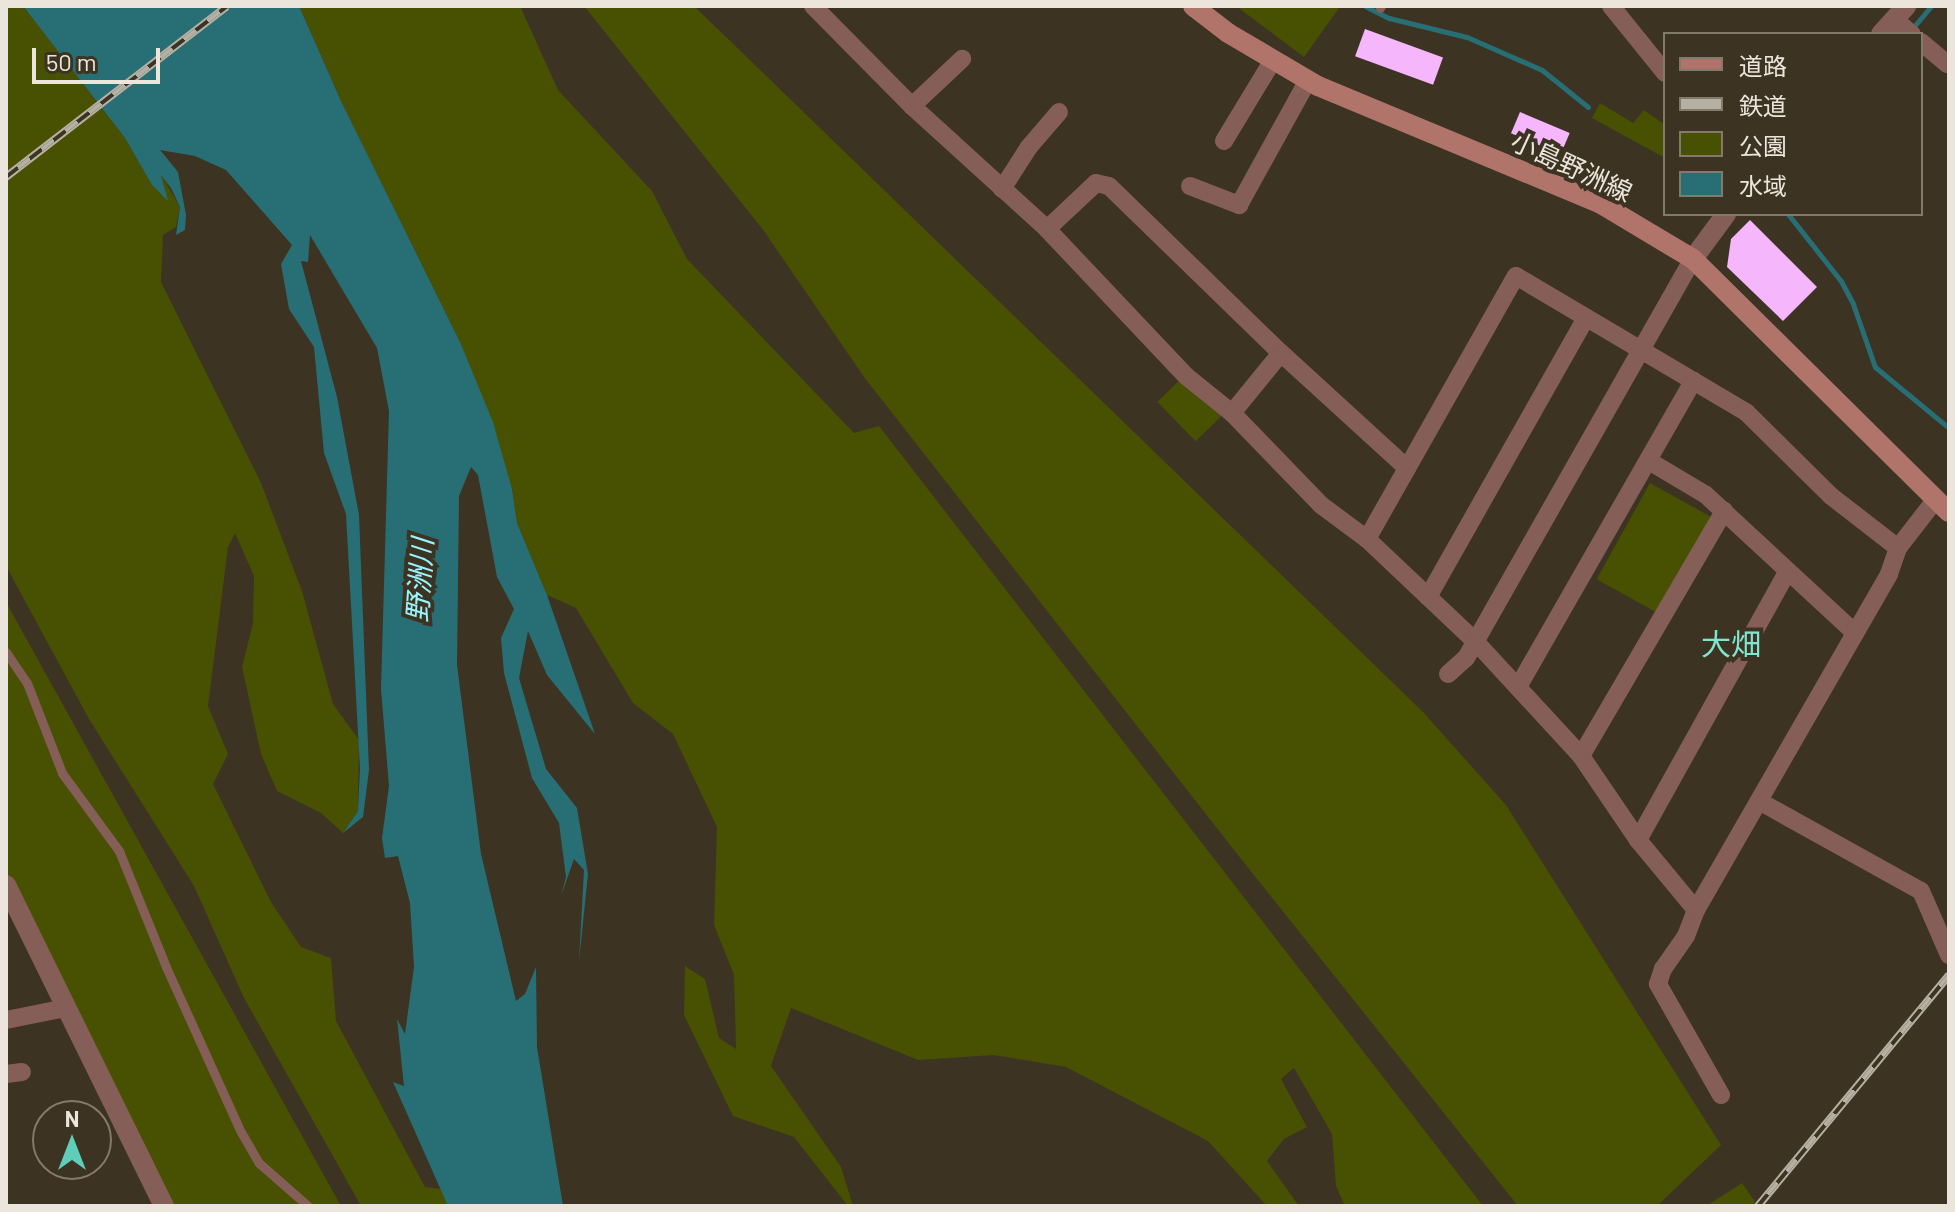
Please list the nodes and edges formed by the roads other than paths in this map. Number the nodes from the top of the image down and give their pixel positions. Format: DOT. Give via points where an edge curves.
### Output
graph roads {
  1 [pos="813,6"];
  2 [pos="1193,6"];
  3 [pos="1611,6"];
  4 [pos="1923,44"];
  5 [pos="962,59"];
  6 [pos="1273,60"];
  7 [pos="1949,62"];
  8 [pos="1663,71"];
  9 [pos="1308,80"];
  10 [pos="912,106"];
  11 [pos="1059,112"];
  12 [pos="1224,141"];
  13 [pos="1190,186"];
  14 [pos="1002,189"];
  15 [pos="1725,216"];
  16 [pos="1047,229"];
  17 [pos="1693,259"];
  18 [pos="1586,318"];
  19 [pos="1641,350"];
  20 [pos="1281,353"];
  21 [pos="1693,381"];
  22 [pos="1232,413"];
  23 [pos="1649,461"];
  24 [pos="1407,468"];
  25 [pos="1943,506"];
  26 [pos="1724,511"];
  27 [pos="1367,539"];
  28 [pos="1898,548"];
  29 [pos="1788,571"];
  30 [pos="1428,597"];
  31 [pos="1855,633"];
  32 [pos="1475,641"];
  33 [pos="6,652"];
  34 [pos="1448,674"];
  35 [pos="1518,687"];
  36 [pos="1581,756"];
  37 [pos="1759,801"];
  38 [pos="1638,840"];
  39 [pos="6,885"];
  40 [pos="1696,910"];
  41 [pos="1949,955"];
  42 [pos="66,1008"];
  43 [pos="6,1020"];
  44 [pos="1721,1095"];
  45 [pos="164,1206"];
  46 [pos="308,1206"];
  1 -- 10 [label="street"];
  2 -- 6 [label="main road, 小島野洲線"];
  3 -- 8 [label="street"];
  4 -- 7 [label="street"];
  5 -- 10 [label="street"];
  6 -- 9 [label="main road, 小島野洲線"];
  6 -- 12 [label="street"];
  9 -- 13 [label="street" via="1239,205"];
  9 -- 17 [label="main road, 小島野洲線" via="1601,204"];
  10 -- 14 [label="street"];
  11 -- 14 [label="street"];
  14 -- 16 [label="street"];
  15 -- 17 [label="street"];
  16 -- 20 [label="street" via="1096,183 1109,186"];
  16 -- 22 [label="street" via="1186,376"];
  17 -- 19 [label="street"];
  17 -- 25 [label="main road, 小島野洲線"];
  18 -- 19 [label="street"];
  18 -- 24 [label="street" via="1516,276"];
  18 -- 30 [label="street"];
  19 -- 21 [label="street"];
  19 -- 32 [label="street"];
  20 -- 22 [label="street"];
  20 -- 24 [label="street"];
  21 -- 23 [label="street"];
  21 -- 28 [label="street" via="1746,412 1831,496"];
  22 -- 27 [label="street" via="1321,505"];
  23 -- 26 [label="street"];
  23 -- 35 [label="street"];
  24 -- 27 [label="street"];
  25 -- 28 [label="street"];
  26 -- 29 [label="street"];
  26 -- 36 [label="street"];
  27 -- 30 [label="street"];
  28 -- 31 [label="street"];
  29 -- 31 [label="street"];
  29 -- 38 [label="street"];
  30 -- 32 [label="street"];
  31 -- 37 [label="street"];
  32 -- 34 [label="street"];
  32 -- 35 [label="street"];
  33 -- 46 [label="lane" via="27,683 62,773 119,851 241,1132 259,1163"];
  35 -- 36 [label="street"];
  36 -- 38 [label="street"];
  37 -- 40 [label="street"];
  37 -- 41 [label="street" via="1921,891"];
  38 -- 40 [label="street"];
  39 -- 42 [label="street"];
  40 -- 44 [label="street" via="1658,984"];
  42 -- 43 [label="street"];
  42 -- 45 [label="street"];
}
